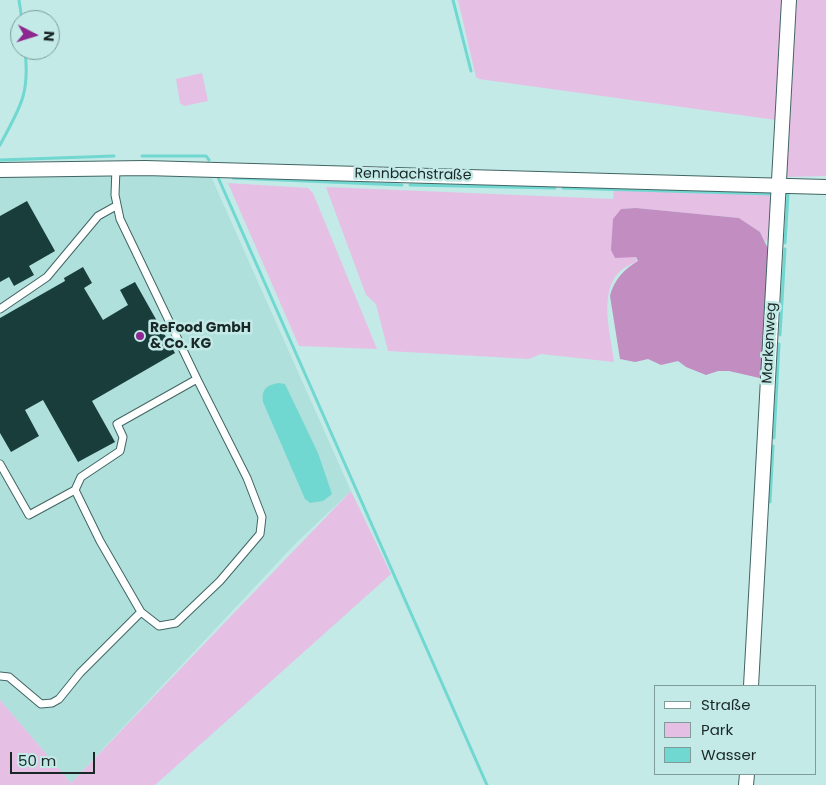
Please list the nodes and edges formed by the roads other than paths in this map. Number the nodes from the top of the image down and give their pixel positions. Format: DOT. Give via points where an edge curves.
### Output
graph roads {
  1 [pos="789,0"];
  2 [pos="116,168"];
  3 [pos="0,170"];
  4 [pos="780,185"];
  5 [pos="826,187"];
  6 [pos="116,206"];
  7 [pos="0,308"];
  8 [pos="198,379"];
  9 [pos="0,464"];
  10 [pos="75,490"];
  11 [pos="141,612"];
  12 [pos="0,676"];
  13 [pos="752,685"];
  1 -- 4 [label="street, Markenweg"];
  2 -- 3 [label="street, Rennbachstraße"];
  2 -- 4 [label="street, Rennbachstraße"];
  2 -- 6 [label="lane"];
  4 -- 5 [label="street, Rennbachstraße"];
  4 -- 13 [label="street, Markenweg"];
  6 -- 7 [label="lane" via="92,222 47,276"];
  6 -- 8 [label="lane" via="127,236"];
  8 -- 10 [label="lane" via="117,424 123,437 120,451 81,477"];
  8 -- 11 [label="lane" via="262,517 260,534 220,581 176,623 159,626"];
  9 -- 10 [label="lane" via="29,516"];
  10 -- 11 [label="lane"];
  11 -- 12 [label="lane" via="52,703 41,704 9,677"];
}
